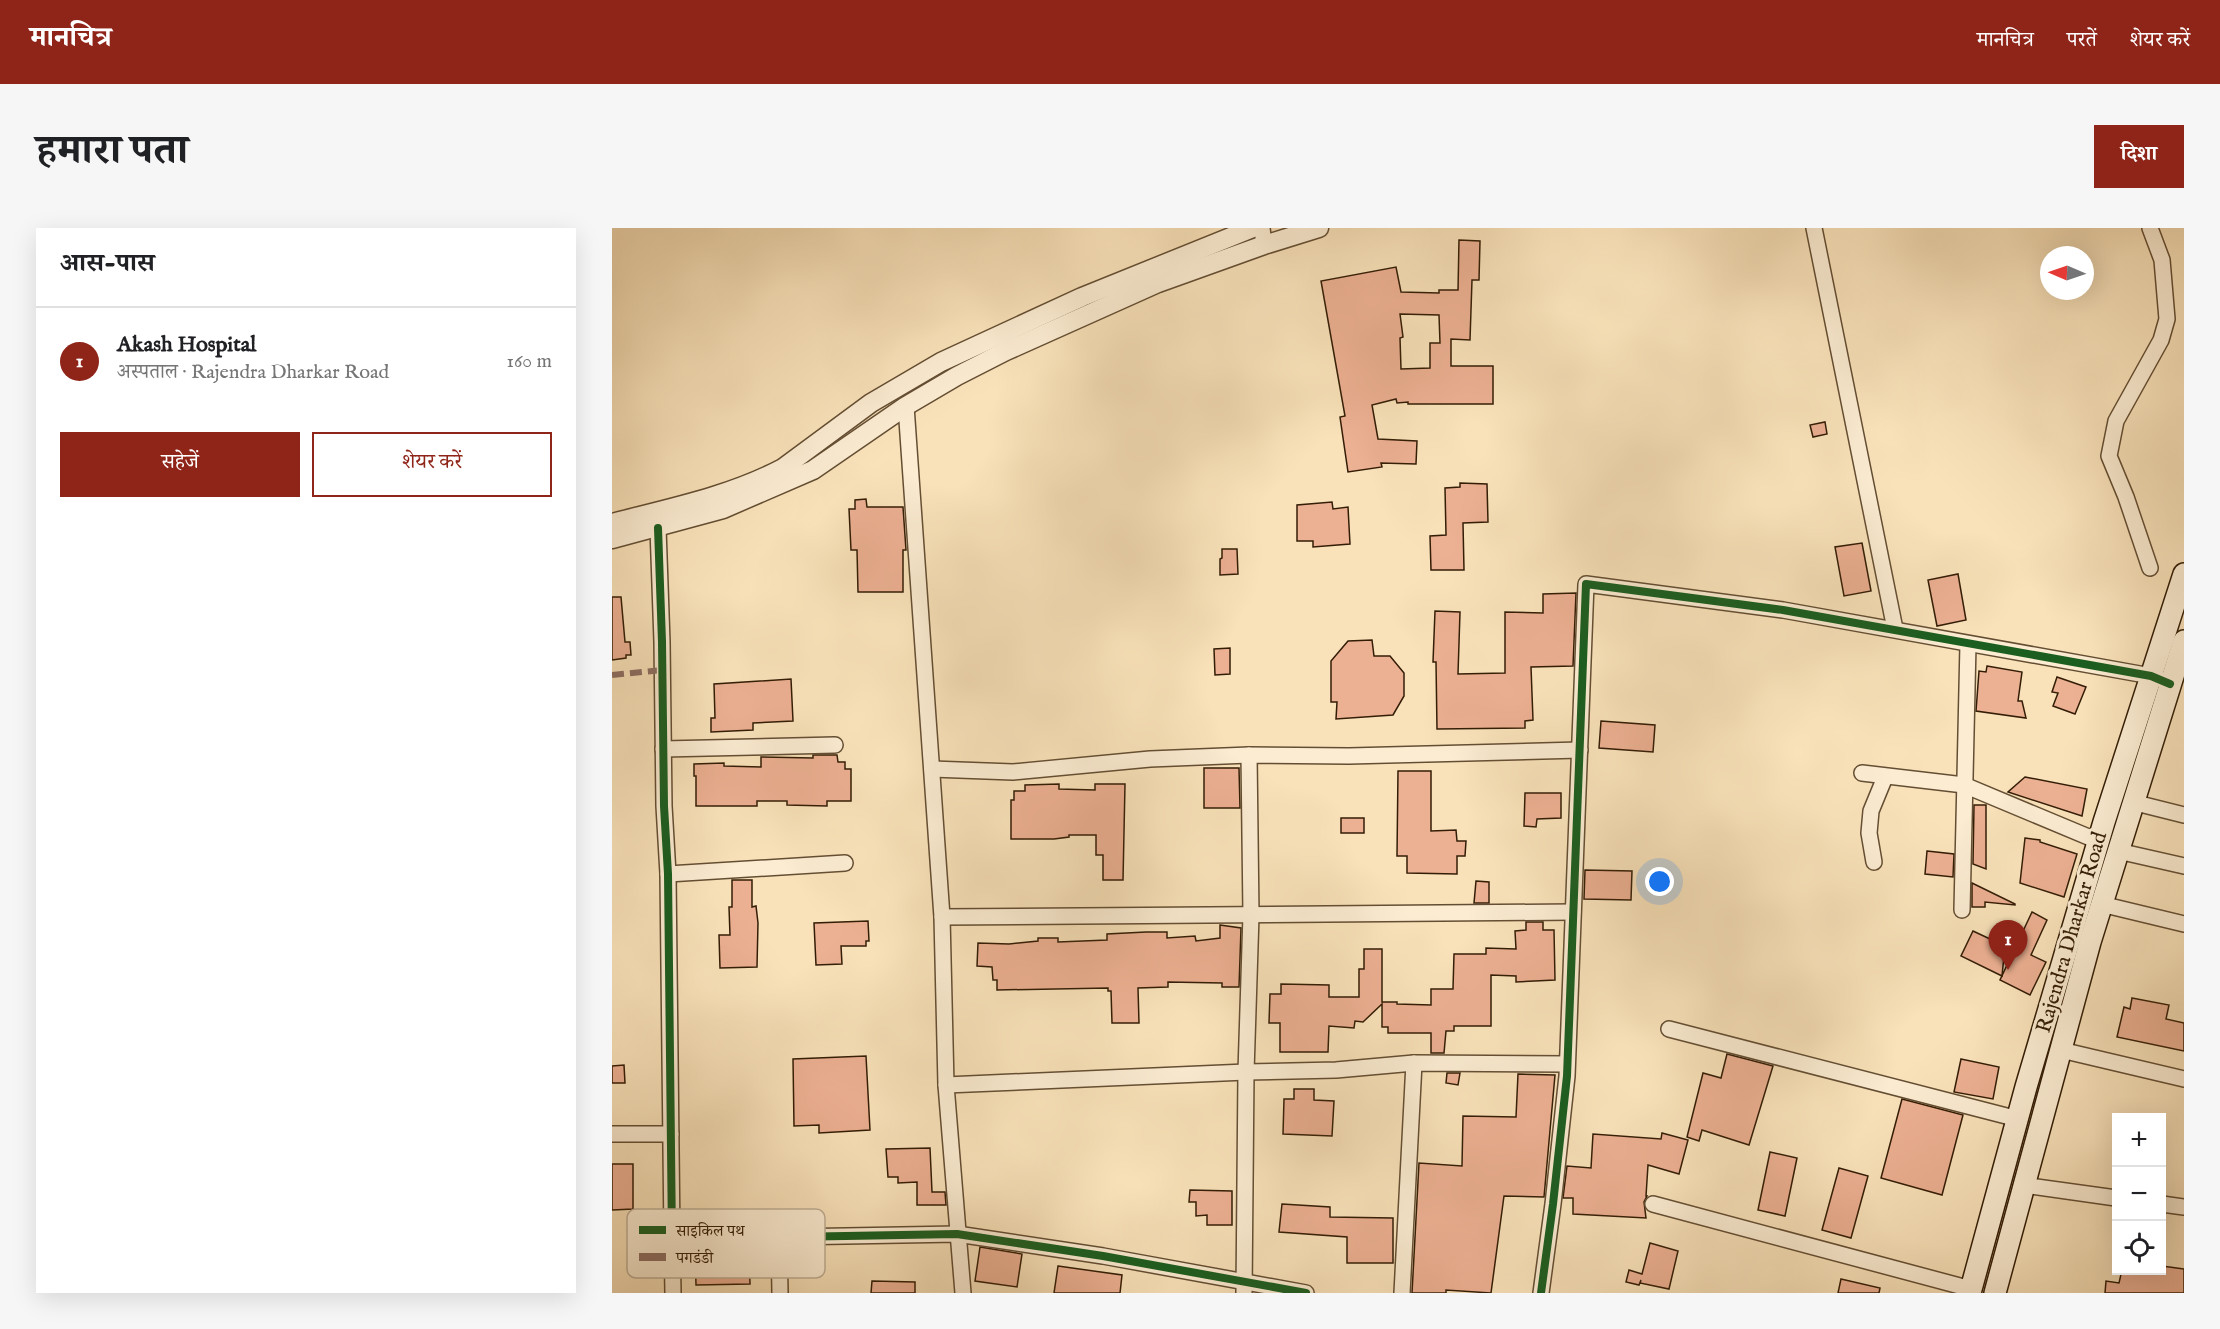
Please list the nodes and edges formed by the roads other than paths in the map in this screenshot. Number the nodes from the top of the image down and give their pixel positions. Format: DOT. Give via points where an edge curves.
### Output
graph roads {
  1 [pos="1253,228"];
  2 [pos="1319,228"];
  3 [pos="1814,228"];
  4 [pos="2150,228"];
  5 [pos="1263,236"];
  6 [pos="906,406"];
  7 [pos="612,517"];
  8 [pos="612,523"];
  9 [pos="658,528"];
  10 [pos="612,539"];
  11 [pos="2150,568"];
  12 [pos="2184,574"];
  13 [pos="1895,629"];
  14 [pos="2184,641"];
  15 [pos="1968,644"];
  16 [pos="2161,680"];
  17 [pos="835,745"];
  18 [pos="663,749"];
  19 [pos="1580,750"];
  20 [pos="1249,755"];
  21 [pos="932,769"];
  22 [pos="1862,773"];
  23 [pos="1885,777"];
  24 [pos="1965,785"];
  25 [pos="2133,802"];
  26 [pos="2184,815"];
  27 [pos="2098,841"];
  28 [pos="2118,850"];
  29 [pos="1874,862"];
  30 [pos="845,863"];
  31 [pos="2184,866"];
  32 [pos="668,874"];
  33 [pos="2102,904"];
  34 [pos="1962,910"];
  35 [pos="1573,912"];
  36 [pos="1251,915"];
  37 [pos="942,917"];
  38 [pos="2184,924"];
  39 [pos="2080,939"];
  40 [pos="1669,1029"];
  41 [pos="2061,1050"];
  42 [pos="1414,1064"];
  43 [pos="1567,1064"];
  44 [pos="1246,1072"];
  45 [pos="2184,1079"];
  46 [pos="946,1085"];
  47 [pos="2018,1119"];
  48 [pos="612,1134"];
  49 [pos="671,1134"];
  50 [pos="2023,1185"];
  51 [pos="2112,1197"];
  52 [pos="1653,1204"];
  53 [pos="2166,1205"];
  54 [pos="2184,1207"];
  55 [pos="672,1209"];
  56 [pos="957,1234"];
  57 [pos="825,1238"];
  58 [pos="673,1278"];
  59 [pos="780,1278"];
  60 [pos="1244,1287"];
  61 [pos="1970,1291"];
  62 [pos="673,1293"];
  63 [pos="780,1293"];
  64 [pos="963,1293"];
  65 [pos="1306,1293"];
  66 [pos="1402,1293"];
  67 [pos="1541,1293"];
  68 [pos="1995,1293"];
  1 -- 8 [label="street" via="1082,297 941,362 871,403 767,477 721,495"];
  2 -- 5 [label="street"];
  3 -- 13 [label="street"];
  4 -- 11 [label="street" via="2162,260 2168,320 2162,340 2116,421 2109,456"];
  5 -- 6 [label="street" via="1049,332 957,376"];
  6 -- 9 [label="street" via="813,470 723,509"];
  6 -- 21 [label="street"];
  7 -- 8 [label="street"];
  9 -- 10 [label="street"];
  9 -- 18 [label="street"];
  12 -- 16 [label="main road, Rajendra Dharkar Road"];
  13 -- 15 [label="street"];
  13 -- 19 [label="street" via="1586,584"];
  14 -- 16 [label="main road, Rajendra Dharkar Road"];
  15 -- 16 [label="street"];
  15 -- 24 [label="street"];
  16 -- 25 [label="main road, Rajendra Dharkar Road"];
  16 -- 27 [label="main road, Rajendra Dharkar Road"];
  17 -- 18 [label="street"];
  18 -- 32 [label="street"];
  19 -- 20 [label="street"];
  19 -- 35 [label="street"];
  20 -- 21 [label="street" via="1149,759 1013,772"];
  20 -- 36 [label="street"];
  21 -- 37 [label="street"];
  22 -- 23 [label="street"];
  23 -- 24 [label="street"];
  23 -- 29 [label="street" via="1871,811 1869,833"];
  24 -- 27 [label="street"];
  24 -- 34 [label="street"];
  25 -- 26 [label="street"];
  25 -- 28 [label="main road, Rajendra Dharkar Road"];
  27 -- 39 [label="main road, Rajendra Dharkar Road"];
  28 -- 31 [label="street"];
  28 -- 33 [label="main road, Rajendra Dharkar Road"];
  30 -- 32 [label="street"];
  32 -- 49 [label="street"];
  33 -- 38 [label="street"];
  33 -- 39 [label="main road, Rajendra Dharkar Road"];
  35 -- 36 [label="street"];
  35 -- 43 [label="street"];
  36 -- 37 [label="street"];
  36 -- 44 [label="street"];
  37 -- 46 [label="street"];
  39 -- 41 [label="main road, Rajendra Dharkar Road"];
  39 -- 47 [label="main road, Rajendra Dharkar Road"];
  40 -- 47 [label="street"];
  41 -- 45 [label="street"];
  41 -- 50 [label="main road, Rajendra Dharkar Road"];
  42 -- 43 [label="street"];
  42 -- 44 [label="street" via="1336,1071"];
  42 -- 66 [label="street"];
  43 -- 67 [label="street"];
  44 -- 46 [label="street"];
  44 -- 60 [label="street"];
  46 -- 56 [label="street"];
  47 -- 61 [label="main road, Rajendra Dharkar Road"];
  48 -- 49 [label="street"];
  49 -- 55 [label="street"];
  50 -- 51 [label="street"];
  50 -- 68 [label="main road, Rajendra Dharkar Road"];
  52 -- 61 [label="street"];
  53 -- 54 [label="street"];
  56 -- 57 [label="street"];
  56 -- 60 [label="street" via="1103,1256"];
  56 -- 64 [label="street"];
  58 -- 62 [label="street"];
  59 -- 63 [label="street"];
  60 -- 65 [label="street"];
}
